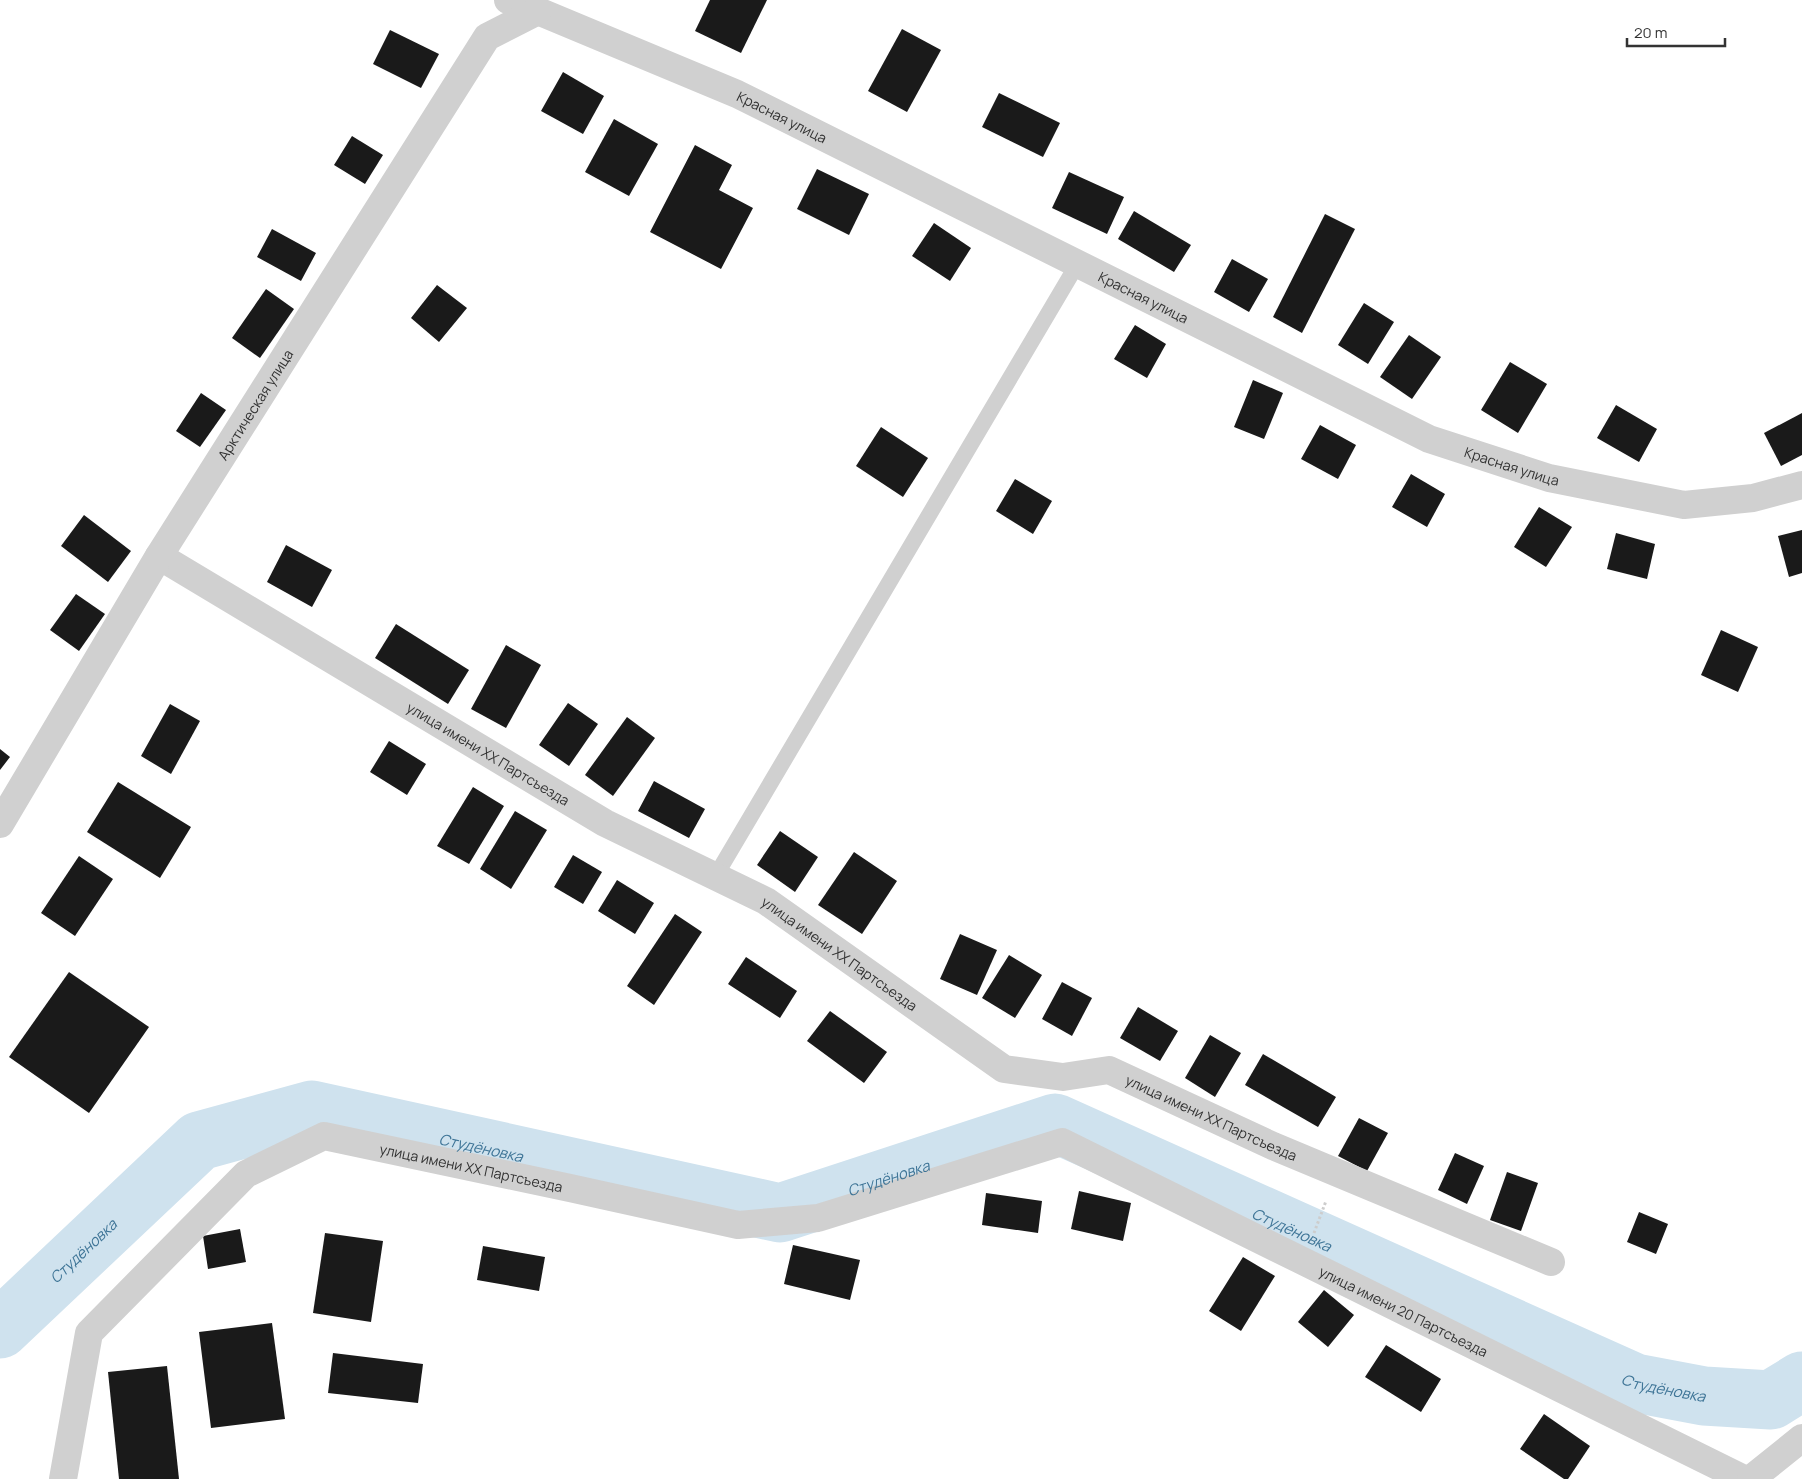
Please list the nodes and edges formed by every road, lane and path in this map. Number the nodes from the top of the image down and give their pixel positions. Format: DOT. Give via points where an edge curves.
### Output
graph roads {
  1 [pos="508,0"];
  2 [pos="538,10"];
  3 [pos="1078,263"];
  4 [pos="1802,485"];
  5 [pos="158,556"];
  6 [pos="0,824"];
  7 [pos="715,877"];
  8 [pos="1062,1142"];
  9 [pos="1338,1173"];
  10 [pos="1303,1261"];
  11 [pos="1551,1262"];
  12 [pos="1802,1438"];
  13 [pos="63,1479"];
  14 [pos="1744,1479"];
  15 [pos="1750,1479"];
  1 -- 2 [label="street, Красная улица"];
  2 -- 3 [label="street, Красная улица" via="737,94"];
  2 -- 5 [label="street, Арктическая улица" via="487,37"];
  3 -- 4 [label="street, Красная улица" via="1429,439 1549,478 1684,504 1753,498"];
  3 -- 7 [label="lane"];
  5 -- 6 [label="street, Арктическая улица"];
  5 -- 7 [label="street, улица имени ХХ Партсъезда" via="605,823"];
  7 -- 9 [label="street, улица имени ХХ Партсъезда" via="766,901 1004,1069 1063,1077 1109,1070"];
  8 -- 10 [label="street, улица имени 20 Партсъезда"];
  8 -- 13 [label="street, улица имени ХХ Партсъезда" via="818,1218 738,1225 324,1136 246,1174 89,1333"];
  9 -- 10 [label="path"];
  9 -- 11 [label="street, улица имени ХХ Партсъезда"];
  10 -- 14 [label="street, улица имени 20 Партсъезда"];
  12 -- 15 [label="street"];
}
